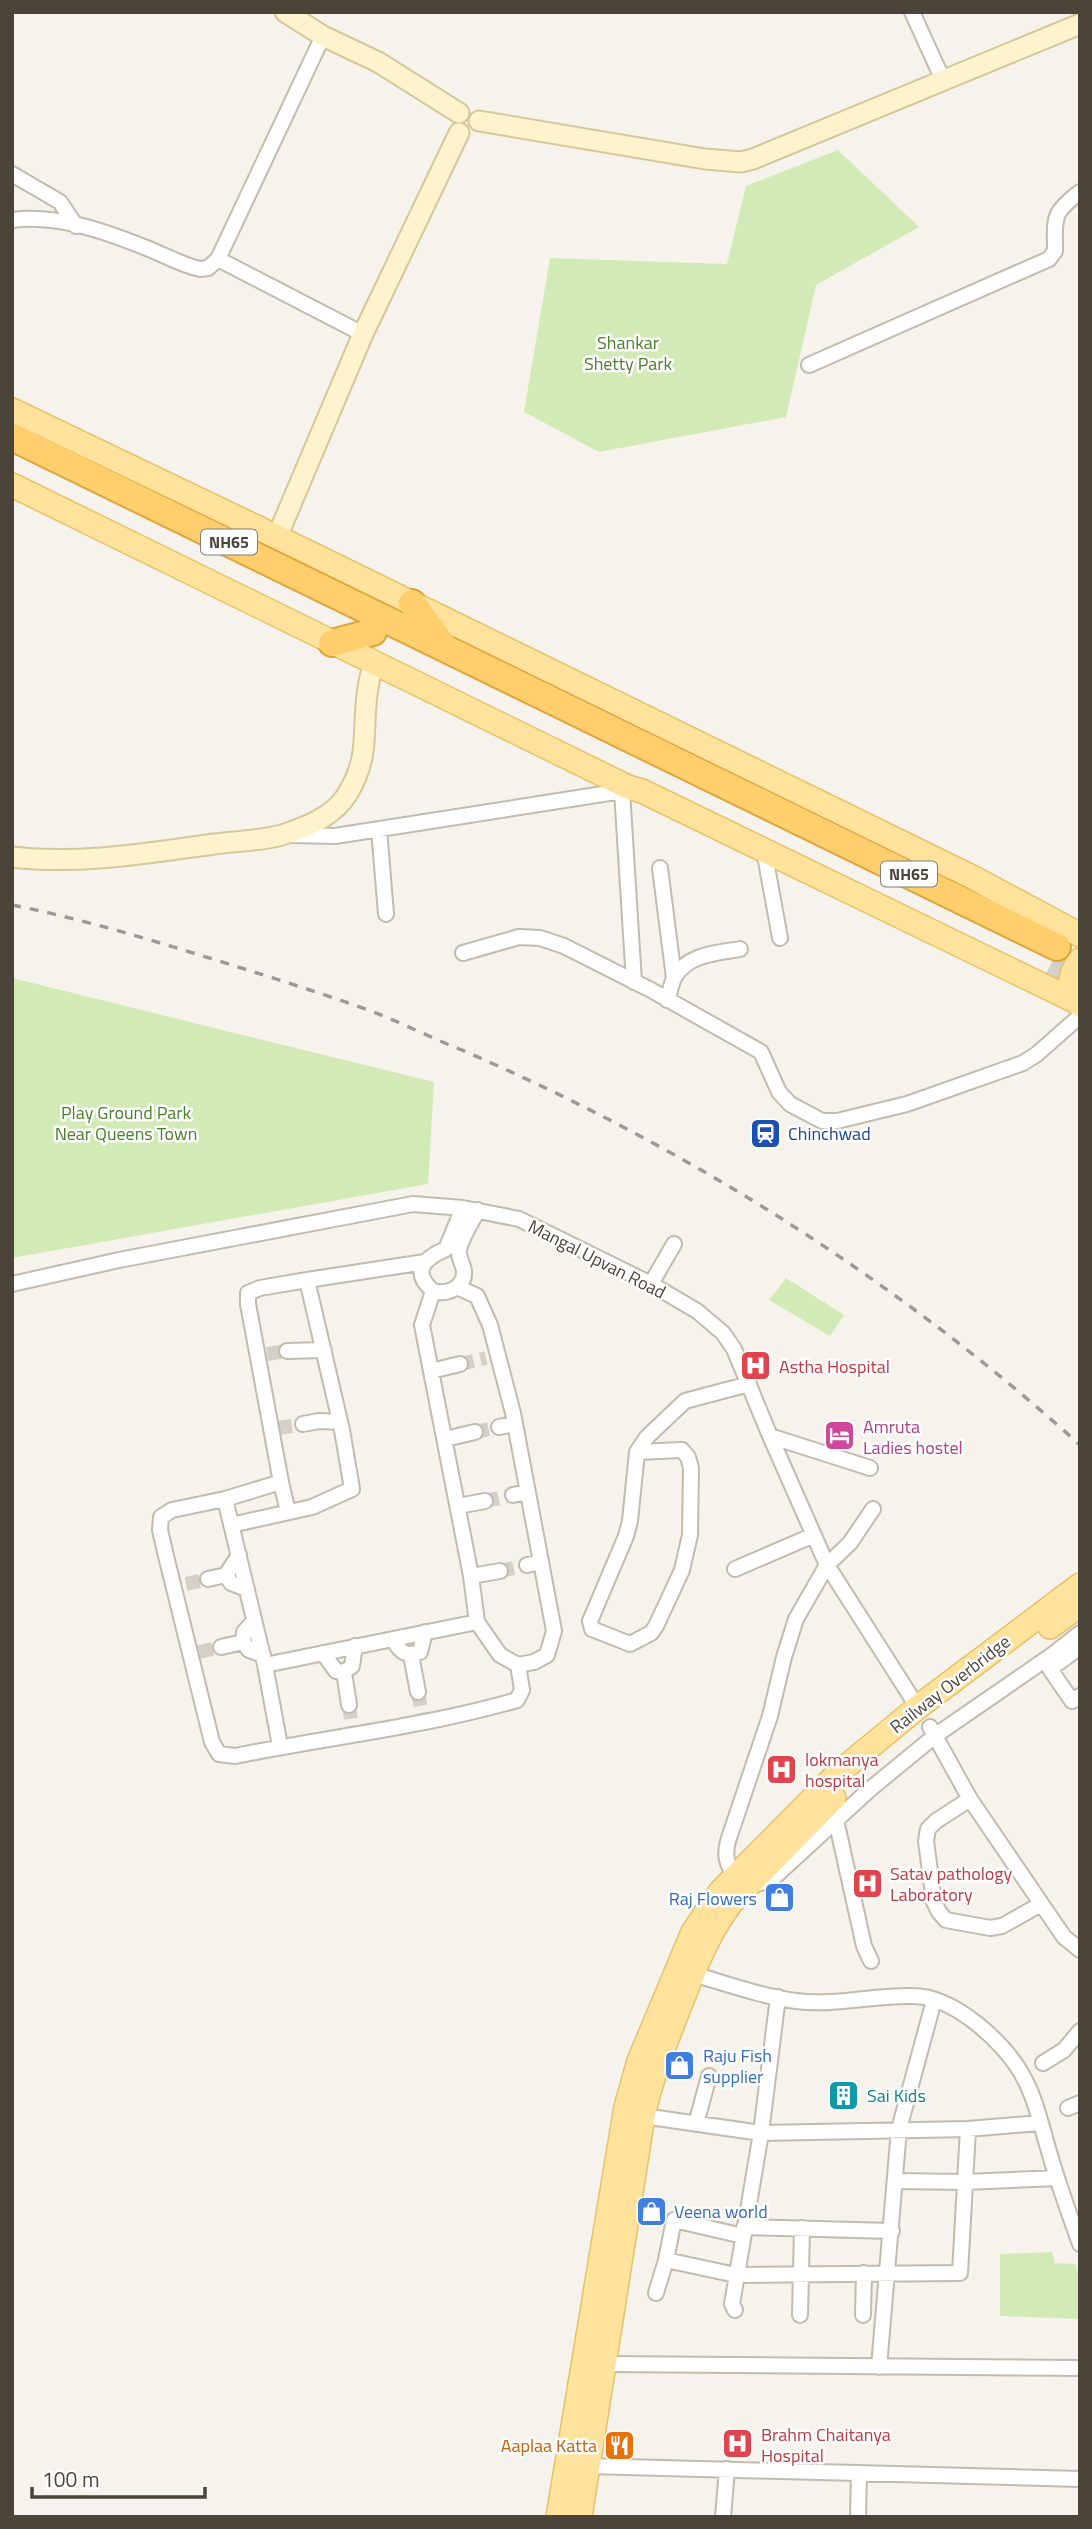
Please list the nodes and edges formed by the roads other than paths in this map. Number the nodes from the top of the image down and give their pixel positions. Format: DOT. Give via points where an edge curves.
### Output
graph roads {
  1 [pos="285,12"];
  2 [pos="912,12"];
  3 [pos="1080,24"];
  4 [pos="323,37"];
  5 [pos="943,80"];
  6 [pos="459,123"];
  7 [pos="12,174"];
  8 [pos="1080,192"];
  9 [pos="12,220"];
  10 [pos="76,226"];
  11 [pos="218,259"];
  12 [pos="363,334"];
  13 [pos="809,365"];
  14 [pos="12,410"];
  15 [pos="12,437"];
  16 [pos="12,457"];
  17 [pos="12,485"];
  18 [pos="277,537"];
  19 [pos="412,603"];
  20 [pos="373,632"];
  21 [pos="332,643"];
  22 [pos="445,647"];
  23 [pos="373,663"];
  24 [pos="625,789"];
  25 [pos="379,829"];
  26 [pos="285,835"];
  27 [pos="764,850"];
  28 [pos="12,857"];
  29 [pos="660,868"];
  30 [pos="386,914"];
  31 [pos="780,938"];
  32 [pos="740,949"];
  33 [pos="1067,951"];
  34 [pos="463,953"];
  35 [pos="674,978"];
  36 [pos="634,982"];
  37 [pos="667,1000"];
  38 [pos="1079,1008"];
  39 [pos="471,1209"];
  40 [pos="674,1244"];
  41 [pos="425,1262"];
  42 [pos="307,1280"];
  43 [pos="12,1284"];
  44 [pos="651,1284"];
  45 [pos="457,1287"];
  46 [pos="433,1291"];
  47 [pos="322,1344"];
  48 [pos="287,1351"];
  49 [pos="460,1364"];
  50 [pos="431,1371"];
  51 [pos="749,1384"];
  52 [pos="338,1416"];
  53 [pos="303,1424"];
  54 [pos="515,1424"];
  55 [pos="499,1427"];
  56 [pos="475,1432"];
  57 [pos="769,1436"];
  58 [pos="445,1439"];
  59 [pos="636,1452"];
  60 [pos="870,1468"];
  61 [pos="281,1482"];
  62 [pos="225,1499"];
  63 [pos="485,1501"];
  64 [pos="458,1506"];
  65 [pos="873,1509"];
  66 [pos="288,1512"];
  67 [pos="231,1525"];
  68 [pos="814,1535"];
  69 [pos="239,1555"];
  70 [pos="827,1565"];
  71 [pos="735,1569"];
  72 [pos="500,1571"];
  73 [pos="226,1575"];
  74 [pos="471,1576"];
  75 [pos="208,1579"];
  76 [pos="1080,1585"];
  77 [pos="247,1589"];
  78 [pos="1080,1605"];
  79 [pos="254,1621"];
  80 [pos="477,1622"];
  81 [pos="425,1632"];
  82 [pos="1080,1633"];
  83 [pos="393,1639"];
  84 [pos="243,1642"];
  85 [pos="355,1646"];
  86 [pos="221,1647"];
  87 [pos="1070,1650"];
  88 [pos="323,1653"];
  89 [pos="411,1655"];
  90 [pos="264,1660"];
  91 [pos="519,1665"];
  92 [pos="344,1672"];
  93 [pos="418,1692"];
  94 [pos="1080,1696"];
  95 [pos="913,1700"];
  96 [pos="349,1704"];
  97 [pos="933,1731"];
  98 [pos="280,1746"];
  99 [pos="970,1799"];
  100 [pos="836,1820"];
  101 [pos="741,1882"];
  102 [pos="1041,1904"];
  103 [pos="1080,1950"];
  104 [pos="872,1961"];
  105 [pos="693,1974"];
  106 [pos="778,1997"];
  107 [pos="933,2004"];
  108 [pos="1080,2031"];
  109 [pos="1043,2063"];
  110 [pos="709,2076"];
  111 [pos="643,2116"];
  112 [pos="1040,2123"];
  113 [pos="696,2124"];
  114 [pos="899,2129"];
  115 [pos="968,2129"];
  116 [pos="761,2133"];
  117 [pos="1057,2178"];
  118 [pos="895,2181"];
  119 [pos="965,2182"];
  120 [pos="802,2228"];
  121 [pos="743,2231"];
  122 [pos="892,2231"];
  123 [pos="1080,2244"];
  124 [pos="666,2260"];
  125 [pos="863,2273"];
  126 [pos="889,2273"];
  127 [pos="801,2274"];
  128 [pos="736,2275"];
  129 [pos="656,2293"];
  130 [pos="735,2310"];
  131 [pos="800,2315"];
  132 [pos="863,2315"];
  133 [pos="604,2364"];
  134 [pos="879,2367"];
  135 [pos="1080,2368"];
  136 [pos="588,2466"];
  137 [pos="727,2469"];
  138 [pos="859,2473"];
  139 [pos="1080,2479"];
  140 [pos="558,2517"];
  141 [pos="580,2517"];
  142 [pos="723,2517"];
  143 [pos="858,2517"];
  1 -- 4 [label="street"];
  2 -- 5 [label="street"];
  3 -- 5 [label="street"];
  4 -- 6 [label="street" via="378,62"];
  4 -- 11 [label="street"];
  5 -- 6 [label="street" via="741,162 479,121 471,112"];
  6 -- 12 [label="street"];
  7 -- 10 [label="street" via="60,202"];
  8 -- 13 [label="street" via="1061,207 1053,233 1055,251 1049,259"];
  9 -- 10 [label="street" via="32,217"];
  10 -- 11 [label="street" via="200,269"];
  11 -- 12 [label="street"];
  12 -- 18 [label="street"];
  14 -- 18 [label="main road"];
  15 -- 22 [label="highway, NH65"];
  16 -- 20 [label="highway, NH65"];
  17 -- 21 [label="main road"];
  18 -- 19 [label="main road"];
  19 -- 22 [label="highway"];
  19 -- 33 [label="main road" via="974,878"];
  20 -- 21 [label="highway"];
  20 -- 33 [label="highway, NH65"];
  21 -- 23 [label="main road"];
  22 -- 33 [label="highway, NH65"];
  23 -- 24 [label="main road"];
  23 -- 26 [label="street" via="364,754 348,793 317,822"];
  24 -- 25 [label="street"];
  24 -- 27 [label="main road" via="642,791"];
  24 -- 36 [label="street"];
  25 -- 26 [label="street" via="335,836"];
  25 -- 30 [label="street"];
  26 -- 28 [label="street" via="111,858"];
  27 -- 31 [label="street"];
  27 -- 38 [label="main road"];
  29 -- 35 [label="street"];
  32 -- 35 [label="street" via="702,956"];
  33 -- 38 [label="main road" via="1074,968 1071,992"];
  34 -- 36 [label="street" via="519,937 540,938"];
  35 -- 37 [label="street"];
  36 -- 37 [label="street"];
  37 -- 38 [label="street" via="761,1052 779,1092 790,1104 826,1122 907,1104 1023,1063"];
  39 -- 41 [label="street" via="446,1249"];
  39 -- 43 [label="street, Mangal Upvan Road" via="413,1204 386,1208"];
  39 -- 44 [label="street, Mangal Upvan Road" via="539,1227"];
  39 -- 45 [label="street" via="459,1255 463,1279"];
  40 -- 44 [label="street"];
  41 -- 42 [label="street"];
  41 -- 46 [label="street" via="424,1280"];
  42 -- 47 [label="street"];
  42 -- 61 [label="street" via="248,1293"];
  44 -- 51 [label="street, Mangal Upvan Road" via="697,1311 723,1333"];
  45 -- 46 [label="street"];
  45 -- 54 [label="street" via="477,1296 490,1325 492,1356"];
  46 -- 50 [label="street" via="422,1325"];
  47 -- 48 [label="street"];
  47 -- 52 [label="street"];
  49 -- 50 [label="street"];
  50 -- 58 [label="street"];
  51 -- 57 [label="street, Mangal Upvan Road"];
  51 -- 59 [label="street" via="685,1401 658,1424"];
  52 -- 53 [label="street"];
  52 -- 66 [label="street" via="352,1489 313,1507"];
  54 -- 55 [label="street"];
  54 -- 91 [label="street" via="520,1494 554,1631 547,1655"];
  56 -- 58 [label="street"];
  57 -- 60 [label="street"];
  57 -- 68 [label="street, Mangal Upvan Road"];
  58 -- 64 [label="street"];
  59 -- 59 [label="street" via="626,1536 590,1622 592,1629 630,1644 656,1626 682,1570 690,1535 688,1457 682,1450"];
  61 -- 62 [label="street"];
  61 -- 66 [label="street"];
  62 -- 67 [label="street"];
  62 -- 98 [label="street" via="172,1510 161,1517 160,1530 180,1586 212,1742 219,1754 234,1756"];
  63 -- 64 [label="street"];
  64 -- 74 [label="street"];
  65 -- 70 [label="street" via="850,1544"];
  66 -- 67 [label="street"];
  67 -- 69 [label="street"];
  68 -- 70 [label="street, Mangal Upvan Road"];
  68 -- 71 [label="street"];
  69 -- 73 [label="street"];
  69 -- 77 [label="street"];
  70 -- 95 [label="street, Mangal Upvan Road"];
  70 -- 101 [label="street" via="796,1619 770,1716 727,1842 727,1863"];
  72 -- 74 [label="street"];
  73 -- 75 [label="street"];
  73 -- 77 [label="street"];
  74 -- 80 [label="street"];
  76 -- 101 [label="main road, Railway Overbridge" via="819,1790"];
  77 -- 79 [label="street"];
  78 -- 101 [label="main road, Railway Overbridge" via="884,1753"];
  79 -- 84 [label="street" via="244,1632"];
  79 -- 90 [label="street"];
  80 -- 81 [label="street"];
  80 -- 91 [label="street" via="500,1655"];
  81 -- 83 [label="street"];
  81 -- 89 [label="street" via="420,1652"];
  82 -- 87 [label="street"];
  83 -- 85 [label="street"];
  83 -- 89 [label="street" via="398,1649"];
  84 -- 86 [label="street"];
  84 -- 90 [label="street"];
  85 -- 88 [label="street"];
  85 -- 92 [label="street" via="352,1666"];
  87 -- 94 [label="street" via="1050,1669 1072,1701"];
  87 -- 97 [label="street"];
  88 -- 90 [label="street"];
  88 -- 92 [label="street" via="336,1671"];
  89 -- 93 [label="street"];
  90 -- 98 [label="street"];
  91 -- 98 [label="street" via="522,1690 517,1700"];
  92 -- 96 [label="street"];
  97 -- 99 [label="street"];
  97 -- 100 [label="street"];
  99 -- 102 [label="street"];
  99 -- 102 [label="street" via="928,1829 934,1902 939,1912 946,1920 990,1928"];
  100 -- 101 [label="street" via="771,1881"];
  100 -- 104 [label="street" via="864,1946"];
  101 -- 105 [label="main road"];
  101 -- 140 [label="main road" via="705,1911 632,2081"];
  102 -- 103 [label="street" via="1064,1937"];
  105 -- 106 [label="street"];
  105 -- 111 [label="main road"];
  106 -- 112 [label="street" via="847,2002 915,1995 948,2004 1002,2047 1031,2091"];
  106 -- 116 [label="street"];
  107 -- 114 [label="street"];
  108 -- 109 [label="street" via="1064,2050"];
  110 -- 113 [label="street"];
  111 -- 113 [label="street"];
  111 -- 133 [label="main road"];
  112 -- 115 [label="street"];
  112 -- 117 [label="street"];
  113 -- 116 [label="street"];
  114 -- 115 [label="street"];
  114 -- 116 [label="street"];
  114 -- 118 [label="street"];
  115 -- 119 [label="street"];
  116 -- 121 [label="street"];
  117 -- 119 [label="street"];
  117 -- 123 [label="street"];
  118 -- 119 [label="street"];
  118 -- 122 [label="street"];
  119 -- 126 [label="street" via="961,2273"];
  120 -- 121 [label="street"];
  120 -- 122 [label="street"];
  120 -- 127 [label="street"];
  121 -- 124 [label="street" via="674,2220"];
  121 -- 128 [label="street"];
  122 -- 126 [label="street"];
  124 -- 128 [label="street"];
  124 -- 129 [label="street"];
  125 -- 126 [label="street"];
  125 -- 127 [label="street"];
  125 -- 132 [label="street"];
  126 -- 134 [label="street"];
  127 -- 128 [label="street"];
  127 -- 131 [label="street"];
  128 -- 130 [label="street"];
  133 -- 134 [label="street"];
  133 -- 136 [label="main road"];
  134 -- 135 [label="street"];
  136 -- 137 [label="street"];
  136 -- 141 [label="main road"];
  137 -- 138 [label="street"];
  137 -- 142 [label="street"];
  138 -- 139 [label="street"];
  138 -- 143 [label="street"];
}
